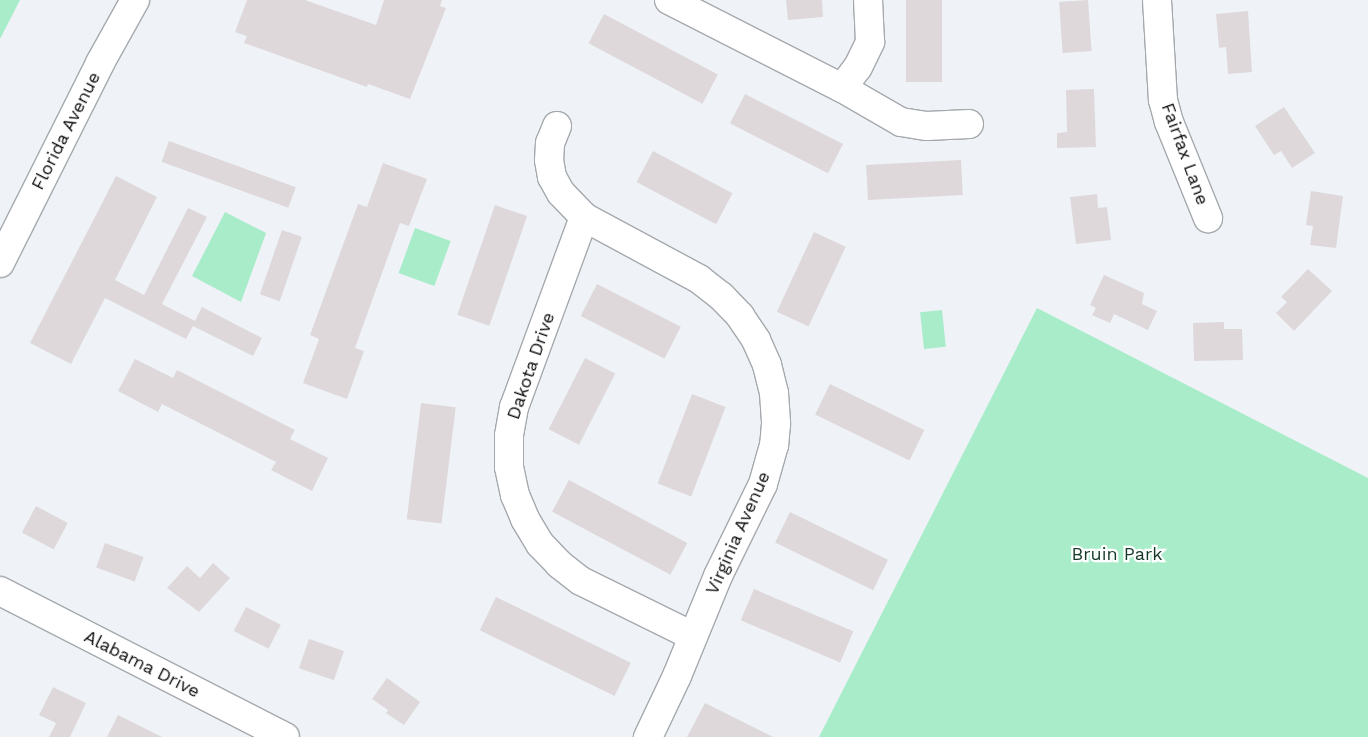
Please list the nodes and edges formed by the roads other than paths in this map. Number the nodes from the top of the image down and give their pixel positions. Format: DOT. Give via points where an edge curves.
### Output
graph roads {
  1 [pos="135,0"];
  2 [pos="669,0"];
  3 [pos="868,0"];
  4 [pos="1157,0"];
  5 [pos="842,88"];
  6 [pos="970,124"];
  7 [pos="557,126"];
  8 [pos="584,217"];
  9 [pos="1208,218"];
  10 [pos="0,263"];
  11 [pos="0,591"];
  12 [pos="693,636"];
  13 [pos="285,737"];
  14 [pos="648,737"];
  1 -- 10 [label="street, Florida Avenue"];
  2 -- 5 [label="street"];
  3 -- 5 [label="street" via="870,42 858,67"];
  4 -- 9 [label="street, Fairfax Lane" via="1163,100"];
  5 -- 6 [label="street" via="901,122 927,126"];
  7 -- 8 [label="street, Virginia Avenue" via="550,143 552,177 561,193"];
  8 -- 12 [label="street, Dakota Drive" via="514,407 509,467 515,495 540,544 559,564 581,581"];
  8 -- 12 [label="street, Virginia Avenue" via="698,279 721,296 756,340 767,365 774,393 776,424 773,454 763,484"];
  11 -- 13 [label="street, Alabama Drive"];
  12 -- 14 [label="street, Virginia Avenue"];
}
